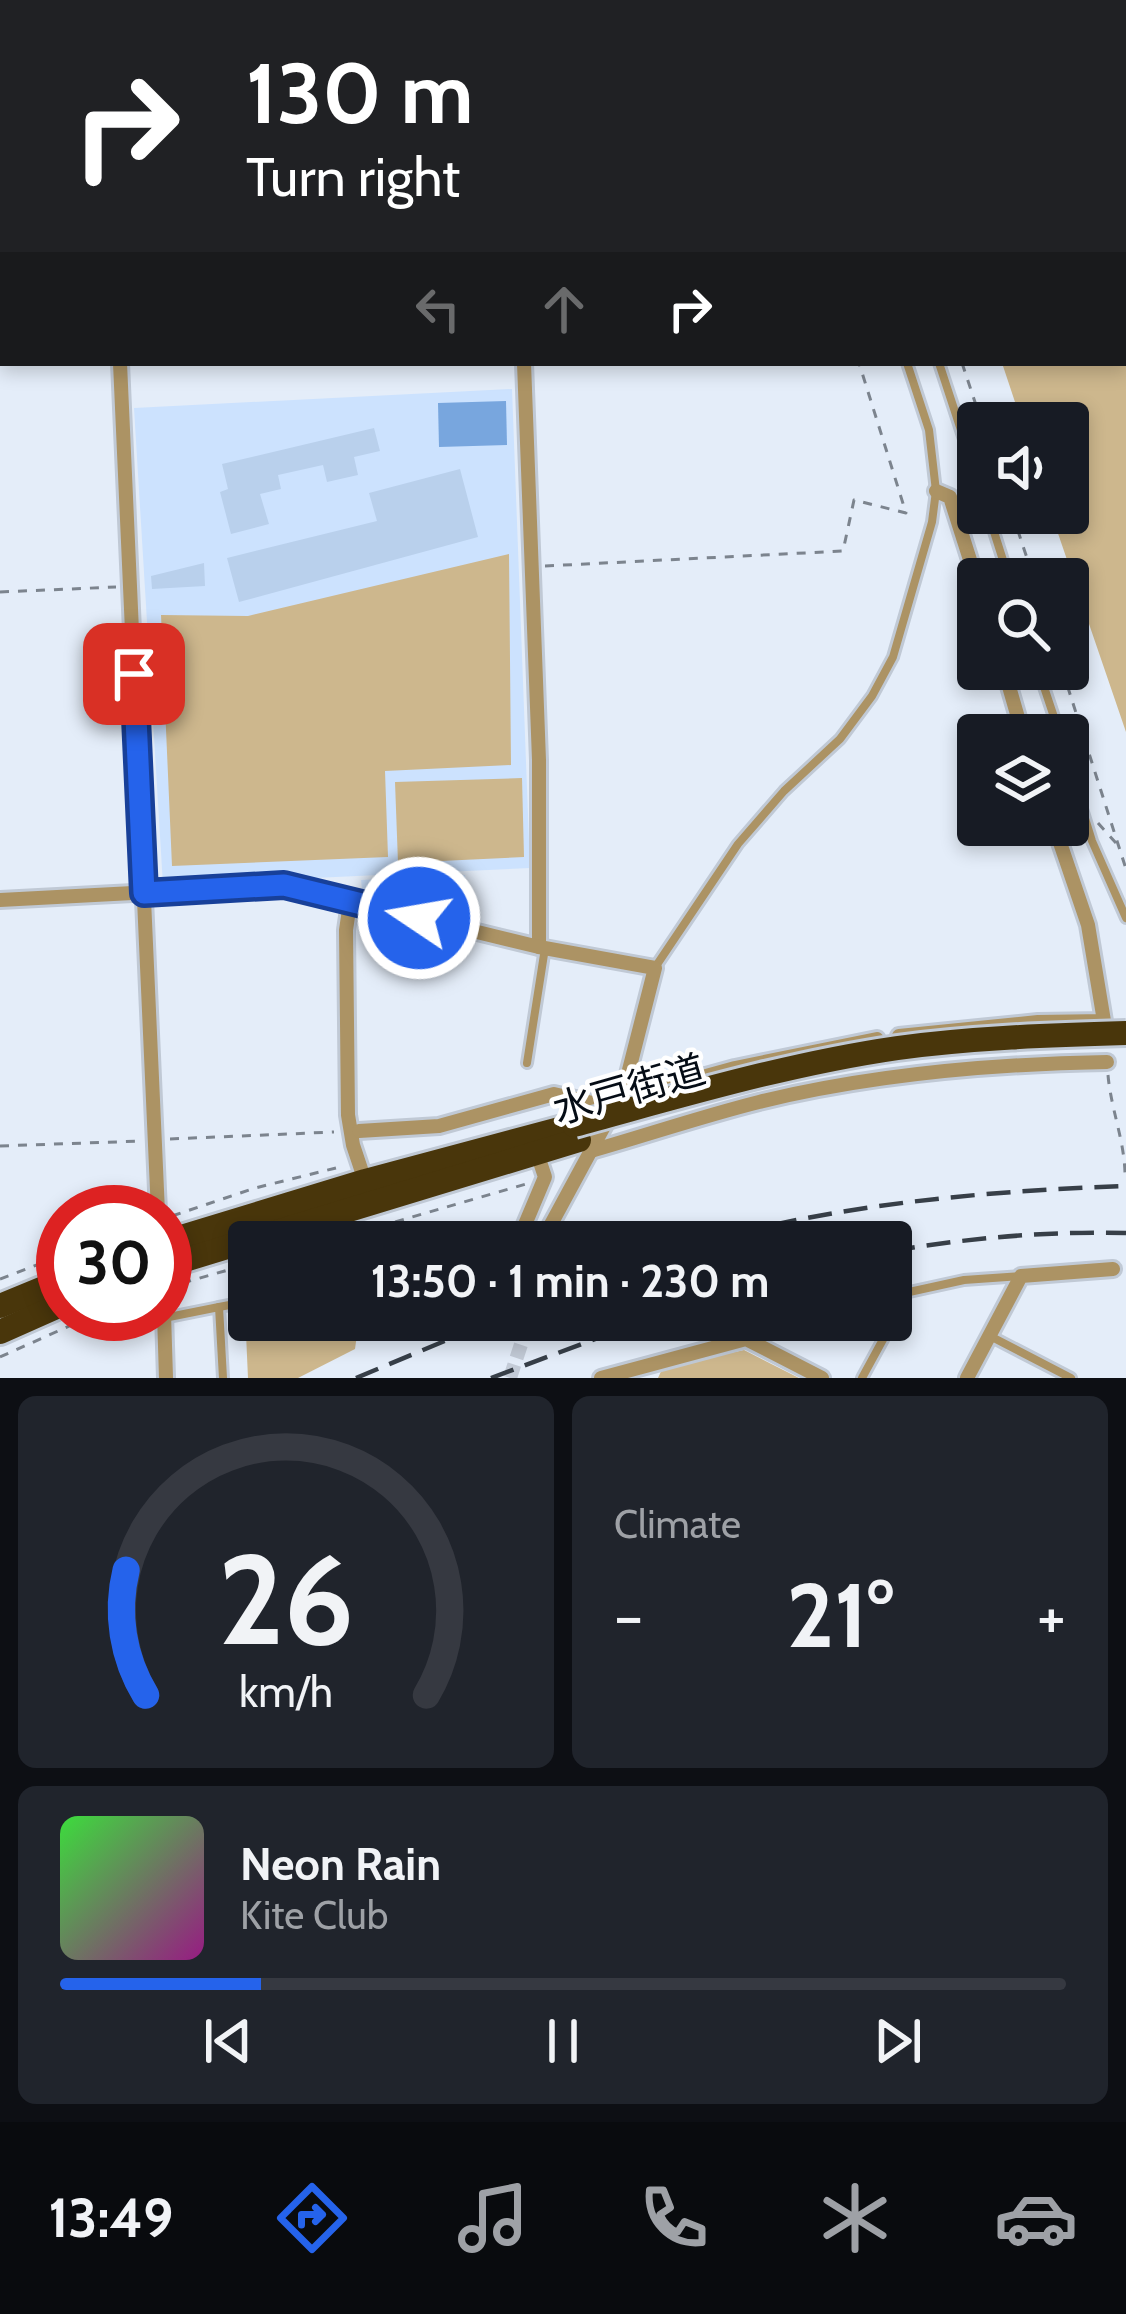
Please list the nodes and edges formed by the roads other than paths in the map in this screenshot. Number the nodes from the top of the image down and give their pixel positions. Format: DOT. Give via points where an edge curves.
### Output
graph roads {
  1 [pos="120,366"];
  2 [pos="524,366"];
  3 [pos="908,366"];
  4 [pos="941,366"];
  5 [pos="957,416"];
  6 [pos="936,491"];
  7 [pos="969,558"];
  8 [pos="1089,831"];
  9 [pos="1061,846"];
  10 [pos="144,893"];
  11 [pos="0,900"];
  12 [pos="350,903"];
  13 [pos="1126,918"];
  14 [pos="542,947"];
  15 [pos="655,968"];
  16 [pos="1126,1033"];
  17 [pos="1116,1055"];
  18 [pos="527,1063"];
  19 [pos="616,1104"];
  20 [pos="359,1131"];
  21 [pos="582,1139"];
  22 [pos="541,1165"];
  23 [pos="362,1172"];
  24 [pos="156,1185"];
  25 [pos="525,1221"];
  26 [pos="552,1221"];
  27 [pos="192,1232"];
  28 [pos="192,1259"];
  29 [pos="1113,1268"];
  30 [pos="1021,1276"];
  31 [pos="36,1291"];
  32 [pos="912,1291"];
  33 [pos="228,1305"];
  34 [pos="0,1306"];
  35 [pos="219,1307"];
  36 [pos="192,1311"];
  37 [pos="36,1316"];
  38 [pos="0,1332"];
  39 [pos="988,1335"];
  40 [pos="165,1341"];
  41 [pos="739,1341"];
  42 [pos="750,1341"];
  43 [pos="882,1341"];
  44 [pos="166,1378"];
  45 [pos="223,1378"];
  46 [pos="601,1378"];
  47 [pos="822,1378"];
  48 [pos="862,1378"];
  49 [pos="967,1378"];
  50 [pos="1071,1378"];
  1 -- 10 [label="street"];
  2 -- 14 [label="street"];
  3 -- 6 [label="lane" via="929,430"];
  4 -- 5 [label="lane"];
  6 -- 7 [label="street" via="950,497"];
  6 -- 15 [label="lane" via="883,679 840,739 738,844"];
  8 -- 13 [label="lane"];
  9 -- 19 [label="street" via="1088,925 1104,1021 838,1045"];
  10 -- 11 [label="street"];
  10 -- 12 [label="street" via="284,885"];
  10 -- 24 [label="street"];
  12 -- 14 [label="street"];
  12 -- 23 [label="street" via="348,1115"];
  14 -- 15 [label="street"];
  14 -- 18 [label="lane"];
  15 -- 19 [label="street"];
  16 -- 21 [label="highway, 水戸街道, bridge" via="998,1037 797,1067"];
  17 -- 21 [label="highway, 水戸街道" via="996,1053 898,1063 801,1080"];
  19 -- 20 [label="street" via="554,1094 439,1126"];
  19 -- 21 [label="street"];
  21 -- 22 [label="highway, 水戸街道"];
  21 -- 23 [label="highway, 水戸街道"];
  21 -- 26 [label="street"];
  22 -- 25 [label="street"];
  22 -- 28 [label="highway, 水戸街道"];
  23 -- 27 [label="highway, 水戸街道"];
  29 -- 30 [label="street"];
  30 -- 32 [label="lane"];
  30 -- 39 [label="street"];
  31 -- 34 [label="highway"];
  33 -- 35 [label="lane"];
  35 -- 36 [label="lane"];
  35 -- 45 [label="lane"];
  37 -- 38 [label="highway"];
  39 -- 49 [label="street"];
  39 -- 50 [label="lane"];
  40 -- 44 [label="street"];
  41 -- 46 [label="street"];
  42 -- 47 [label="street"];
  43 -- 48 [label="lane"];
}
